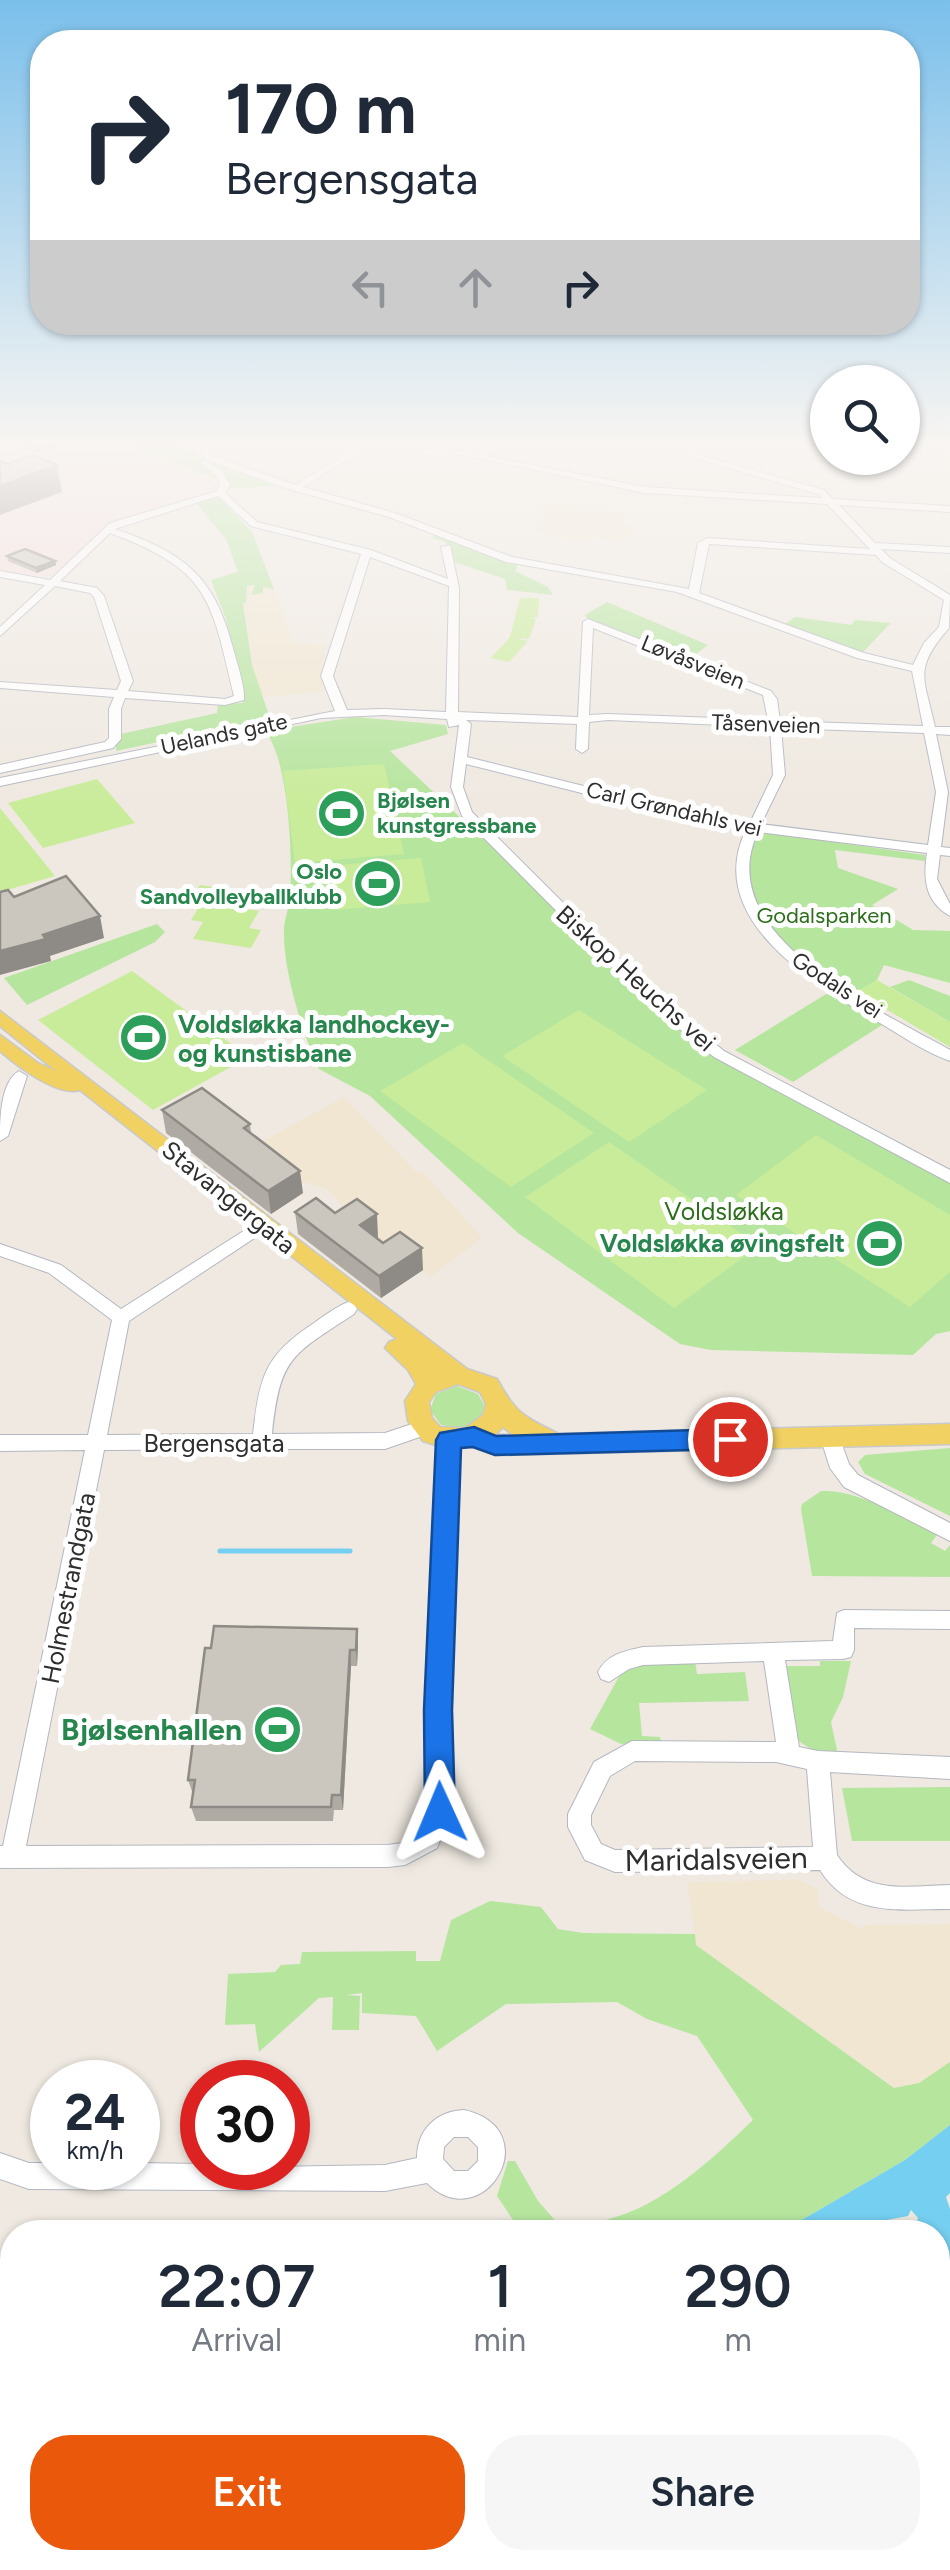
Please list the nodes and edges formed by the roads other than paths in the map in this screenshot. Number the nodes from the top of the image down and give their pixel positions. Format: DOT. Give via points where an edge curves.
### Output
graph roads {
  1 [pos="70,565"];
  2 [pos="183,565"];
  3 [pos="362,565"];
  4 [pos="401,565"];
  5 [pos="449,565"];
  6 [pos="537,565"];
  7 [pos="699,565"];
  8 [pos="893,565"];
  9 [pos="0,574"];
  10 [pos="52,582"];
  11 [pos="452,584"];
  12 [pos="936,591"];
  13 [pos="950,591"];
  14 [pos="694,594"];
  15 [pos="950,599"];
  16 [pos="0,633"];
  17 [pos="917,669"];
  18 [pos="0,685"];
  19 [pos="122,694"];
  20 [pos="342,713"];
  21 [pos="452,714"];
  22 [pos="583,718"];
  23 [pos="773,724"];
  24 [pos="931,730"];
  25 [pos="950,731"];
  26 [pos="582,749"];
  27 [pos="460,759"];
  28 [pos="0,769"];
  29 [pos="0,782"];
  30 [pos="946,792"];
  31 [pos="752,829"];
  32 [pos="934,850"];
  33 [pos="950,852"];
  34 [pos="950,912"];
  35 [pos="0,1017"];
  36 [pos="0,1041"];
  37 [pos="950,1056"];
  38 [pos="30,1064"];
  39 [pos="0,1136"];
  40 [pos="950,1177"];
  41 [pos="254,1231"];
  42 [pos="0,1250"];
  43 [pos="348,1308"];
  44 [pos="121,1318"];
  45 [pos="459,1375"];
  46 [pos="428,1384"];
  47 [pos="498,1408"];
  48 [pos="424,1428"];
  49 [pos="950,1434"];
  50 [pos="830,1436"];
  51 [pos="461,1438"];
  52 [pos="552,1441"];
  53 [pos="0,1443"];
  54 [pos="96,1443"];
  55 [pos="262,1444"];
  56 [pos="950,1534"];
  57 [pos="950,1620"];
  58 [pos="773,1651"];
  59 [pos="609,1672"];
  60 [pos="789,1753"];
  61 [pos="818,1761"];
  62 [pos="950,1768"];
  63 [pos="6,1857"];
  64 [pos="826,1858"];
  65 [pos="950,1897"];
  66 [pos="0,2166"];
  67 [pos="434,2168"];
  1 -- 10 [label="street"];
  2 -- 19 [label="street" via="202,580 213,601 240,697 230,702"];
  3 -- 20 [label="street" via="328,676"];
  4 -- 11 [label="street"];
  5 -- 11 [label="street, Biskop Heuchs vei"];
  6 -- 14 [label="street"];
  7 -- 14 [label="street"];
  8 -- 12 [label="street"];
  9 -- 10 [label="street"];
  10 -- 16 [label="street"];
  10 -- 19 [label="street" via="99,596 127,682"];
  11 -- 21 [label="street, Biskop Heuchs vei"];
  12 -- 13 [label="street"];
  12 -- 15 [label="street"];
  14 -- 17 [label="street" via="861,656"];
  15 -- 17 [label="street" via="944,628"];
  17 -- 24 [label="street"];
  18 -- 19 [label="street"];
  19 -- 28 [label="street" via="115,740 108,745"];
  20 -- 21 [label="street, Uelands gate"];
  20 -- 29 [label="street, Uelands gate"];
  21 -- 22 [label="street, Tåsenveien"];
  21 -- 27 [label="street, Biskop Heuchs vei"];
  22 -- 23 [label="street, Tåsenveien"];
  22 -- 23 [label="street, Løvåsveien" via="588,622 760,688 771,699"];
  22 -- 26 [label="street"];
  23 -- 24 [label="street, Tåsenveien"];
  23 -- 31 [label="street, Godals vei" via="779,774"];
  24 -- 25 [label="street, Tåsenveien"];
  24 -- 30 [label="street"];
  27 -- 31 [label="street, Carl Grøndahls vei"];
  27 -- 40 [label="street, Biskop Heuchs vei" via="456,787 466,813 655,1002 719,1054"];
  30 -- 32 [label="street"];
  31 -- 32 [label="street, Carl Grøndahls vei"];
  31 -- 37 [label="street, Godals vei" via="742,884 770,937 816,976"];
  32 -- 33 [label="street, Carl Grøndahls vei"];
  32 -- 34 [label="street" via="932,889"];
  35 -- 38 [label="main road, Stavangergata"];
  36 -- 38 [label="main road, Stavangergata"];
  38 -- 39 [label="street"];
  38 -- 41 [label="main road, Stavangergata" via="66,1081"];
  38 -- 45 [label="main road, Stavangergata"];
  41 -- 43 [label="main road, Stavangergata"];
  41 -- 44 [label="street"];
  42 -- 44 [label="street" via="55,1269"];
  43 -- 46 [label="main road, Stavangergata" via="416,1364"];
  43 -- 55 [label="street" via="280,1358 268,1383"];
  44 -- 54 [label="street, Holmestrandgata"];
  45 -- 46 [label="main road"];
  45 -- 47 [label="main road" via="489,1386"];
  46 -- 48 [label="main road" via="416,1401"];
  47 -- 51 [label="main road" via="491,1426"];
  47 -- 52 [label="main road"];
  48 -- 51 [label="main road"];
  48 -- 55 [label="street, Bergensgata" via="386,1442"];
  49 -- 50 [label="main road"];
  50 -- 52 [label="main road"];
  50 -- 56 [label="street" via="851,1481"];
  51 -- 52 [label="main road" via="495,1446"];
  51 -- 63 [label="street" via="438,1710 440,1812 436,1829 418,1849 388,1856"];
  53 -- 54 [label="street, Bergensgata"];
  54 -- 55 [label="street, Bergensgata"];
  54 -- 63 [label="street, Holmestrandgata"];
  57 -- 58 [label="street" via="844,1620 843,1650"];
  58 -- 59 [label="street" via="644,1656"];
  58 -- 60 [label="street"];
  60 -- 61 [label="street, Maridalsveien"];
  60 -- 64 [label="street, Maridalsveien" via="632,1751 592,1782 578,1814 580,1827 593,1852 615,1861"];
  61 -- 62 [label="street, Maridalsveien"];
  61 -- 64 [label="street, Maridalsveien"];
  64 -- 65 [label="street, Maridalsveien" via="834,1876 866,1896"];
  66 -- 67 [label="street" via="29,2176 385,2178"];
}
